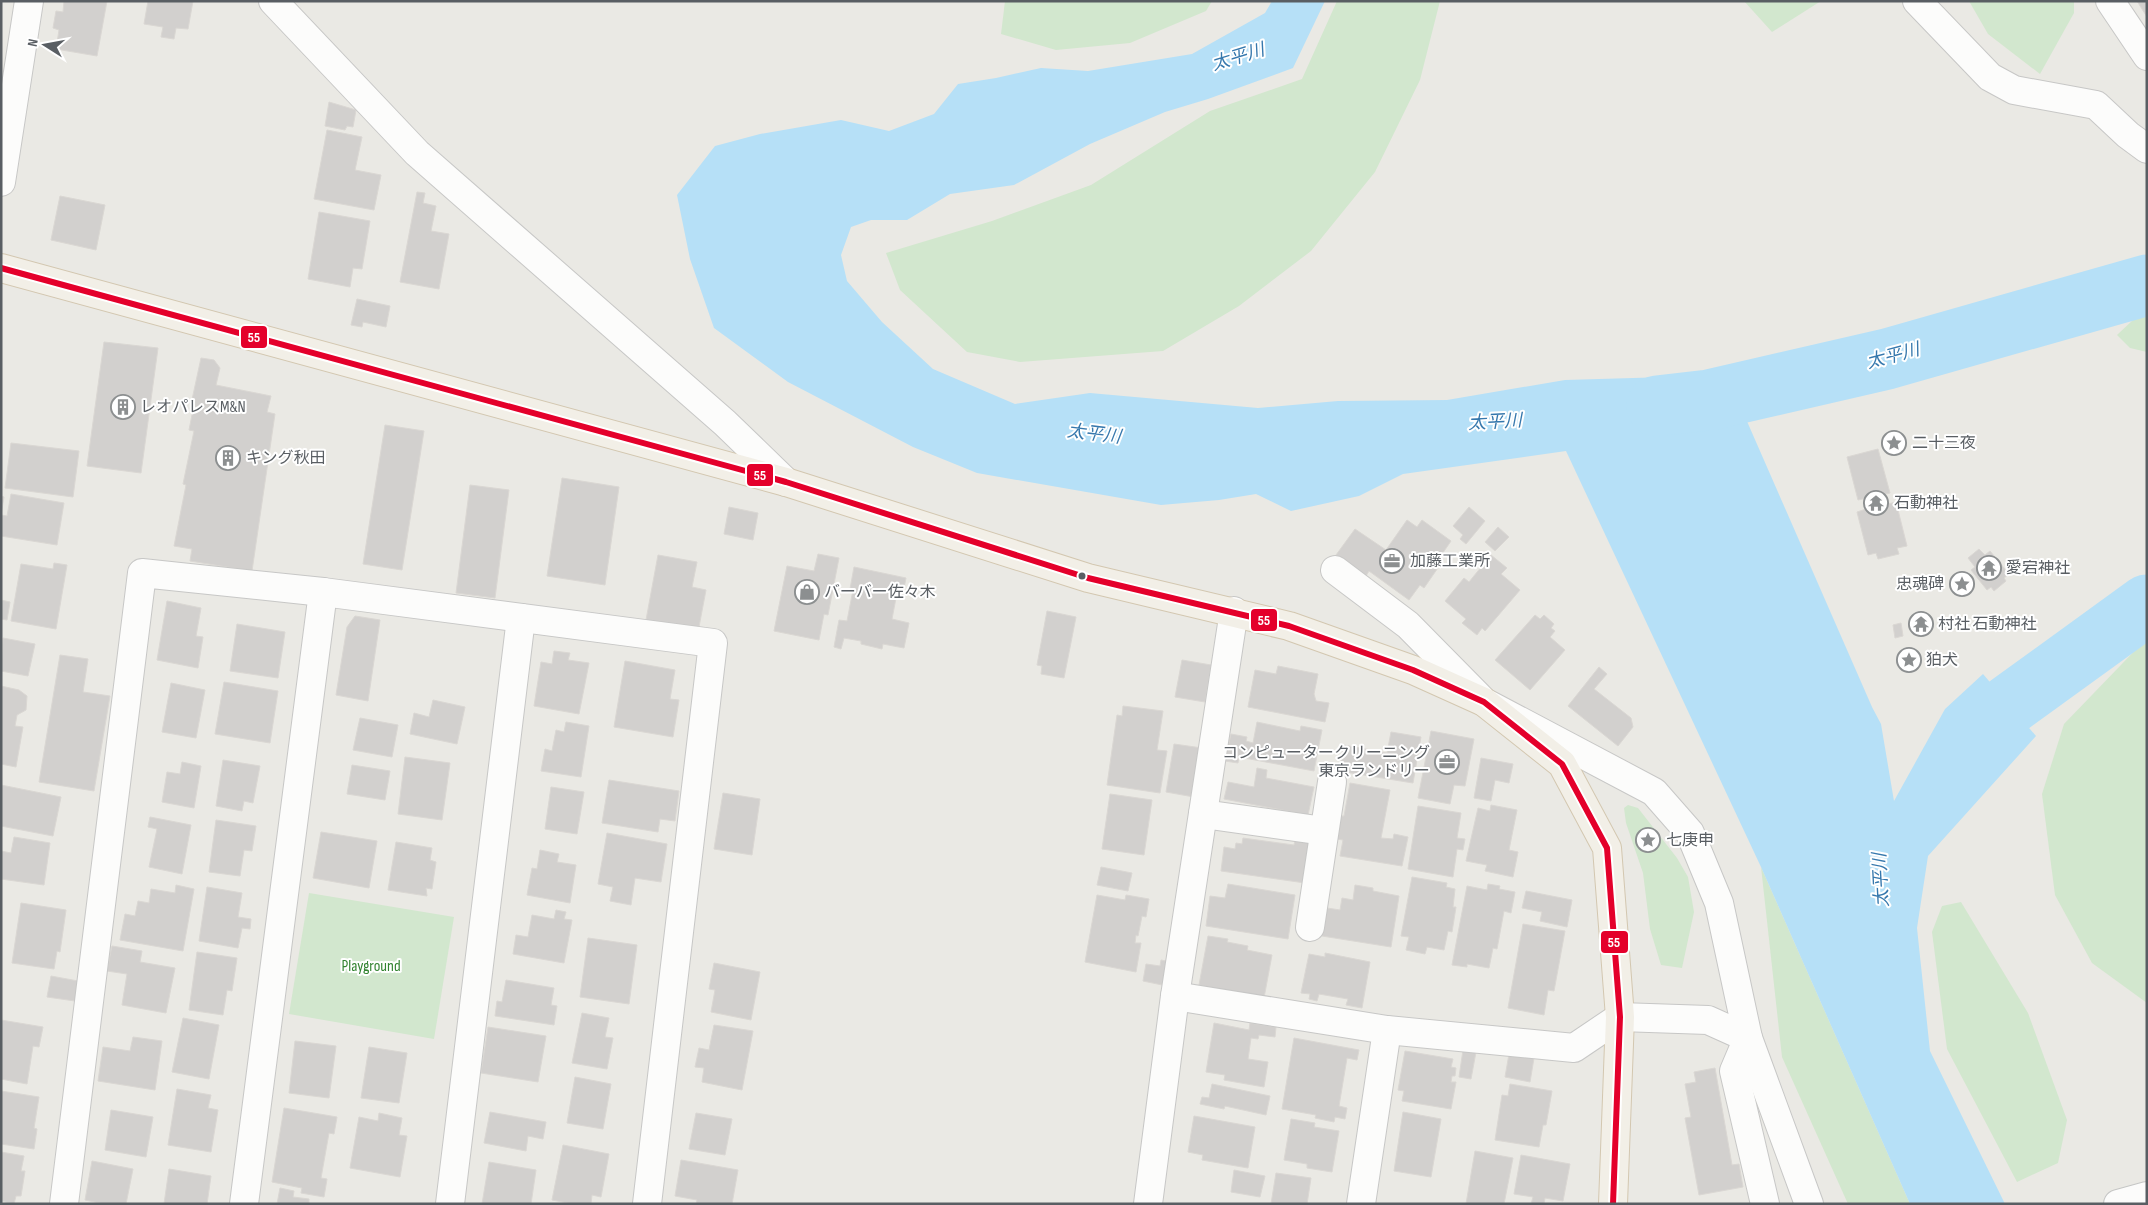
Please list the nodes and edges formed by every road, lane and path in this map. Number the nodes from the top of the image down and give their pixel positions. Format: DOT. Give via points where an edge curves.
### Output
graph roads {
  1 [pos="29,1"];
  2 [pos="273,1"];
  3 [pos="1917,1"];
  4 [pos="2110,1"];
  5 [pos="2147,56"];
  6 [pos="2147,149"];
  7 [pos="1,182"];
  8 [pos="1,268"];
  9 [pos="786,482"];
  10 [pos="1335,570"];
  11 [pos="323,592"];
  12 [pos="1234,612"];
  13 [pos="521,618"];
  14 [pos="1408,625"];
  15 [pos="1484,702"];
  16 [pos="1604,765"];
  17 [pos="1332,782"];
  18 [pos="1203,814"];
  19 [pos="1324,831"];
  20 [pos="1310,927"];
  21 [pos="1175,996"];
  22 [pos="1620,1017"];
  23 [pos="1387,1030"];
  24 [pos="1748,1038"];
  25 [pos="2147,1196"];
  26 [pos="64,1204"];
  27 [pos="244,1204"];
  28 [pos="450,1204"];
  29 [pos="647,1204"];
  30 [pos="1148,1204"];
  31 [pos="1361,1204"];
  32 [pos="1613,1204"];
  33 [pos="1765,1204"];
  34 [pos="1809,1204"];
  35 [pos="2118,1204"];
  1 -- 7 [label="street"];
  2 -- 9 [label="street" via="417,153 726,423"];
  3 -- 6 [label="street" via="1990,77 2014,90 2096,105"];
  4 -- 5 [label="street"];
  8 -- 9 [label="main road"];
  9 -- 12 [label="main road" via="1088,578"];
  10 -- 14 [label="street"];
  11 -- 13 [label="street"];
  11 -- 26 [label="street" via="142,573"];
  11 -- 27 [label="street"];
  12 -- 15 [label="main road" via="1289,626 1414,670"];
  12 -- 18 [label="street"];
  13 -- 28 [label="street"];
  13 -- 29 [label="street" via="713,642"];
  14 -- 15 [label="street"];
  14 -- 16 [label="street"];
  15 -- 16 [label="street"];
  15 -- 22 [label="main road" via="1562,764 1607,848"];
  16 -- 24 [label="street" via="1654,792 1690,833 1720,904"];
  17 -- 19 [label="street"];
  18 -- 19 [label="street"];
  18 -- 21 [label="street"];
  19 -- 20 [label="street"];
  21 -- 23 [label="street"];
  21 -- 30 [label="street"];
  22 -- 23 [label="street" via="1574,1048"];
  22 -- 24 [label="street" via="1708,1020"];
  22 -- 32 [label="main road"];
  23 -- 31 [label="street"];
  24 -- 33 [label="street" via="1734,1071"];
  24 -- 34 [label="street"];
  25 -- 35 [label="street"];
}
